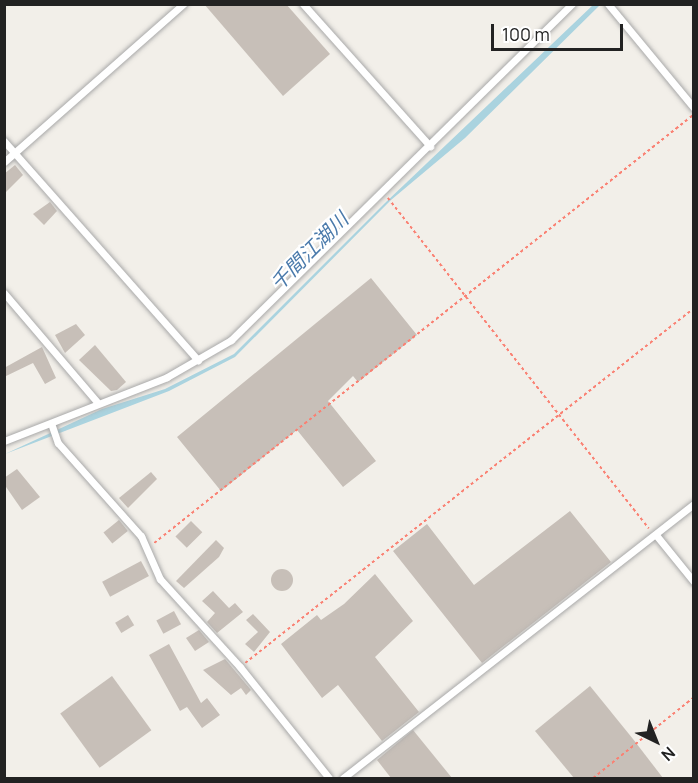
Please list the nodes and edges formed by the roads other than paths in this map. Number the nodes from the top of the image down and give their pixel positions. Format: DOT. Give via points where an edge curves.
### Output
graph roads {
  1 [pos="183,4"];
  2 [pos="303,4"];
  3 [pos="572,4"];
  4 [pos="608,4"];
  5 [pos="693,108"];
  6 [pos="4,141"];
  7 [pos="430,146"];
  8 [pos="16,153"];
  9 [pos="4,162"];
  10 [pos="4,292"];
  11 [pos="198,360"];
  12 [pos="98,403"];
  13 [pos="52,426"];
  14 [pos="4,441"];
  15 [pos="693,504"];
  16 [pos="656,536"];
  17 [pos="693,582"];
  18 [pos="328,778"];
  19 [pos="343,778"];
  1 -- 8 [label="street"];
  2 -- 7 [label="street"];
  3 -- 7 [label="street"];
  4 -- 5 [label="street"];
  6 -- 8 [label="street"];
  7 -- 11 [label="street" via="231,340"];
  8 -- 9 [label="street"];
  8 -- 11 [label="street"];
  10 -- 12 [label="street"];
  11 -- 12 [label="street" via="168,377"];
  12 -- 13 [label="street"];
  13 -- 14 [label="street"];
  13 -- 18 [label="street" via="58,443 146,548 160,579 240,667"];
  15 -- 16 [label="street"];
  16 -- 17 [label="street"];
  16 -- 19 [label="street"];
}
